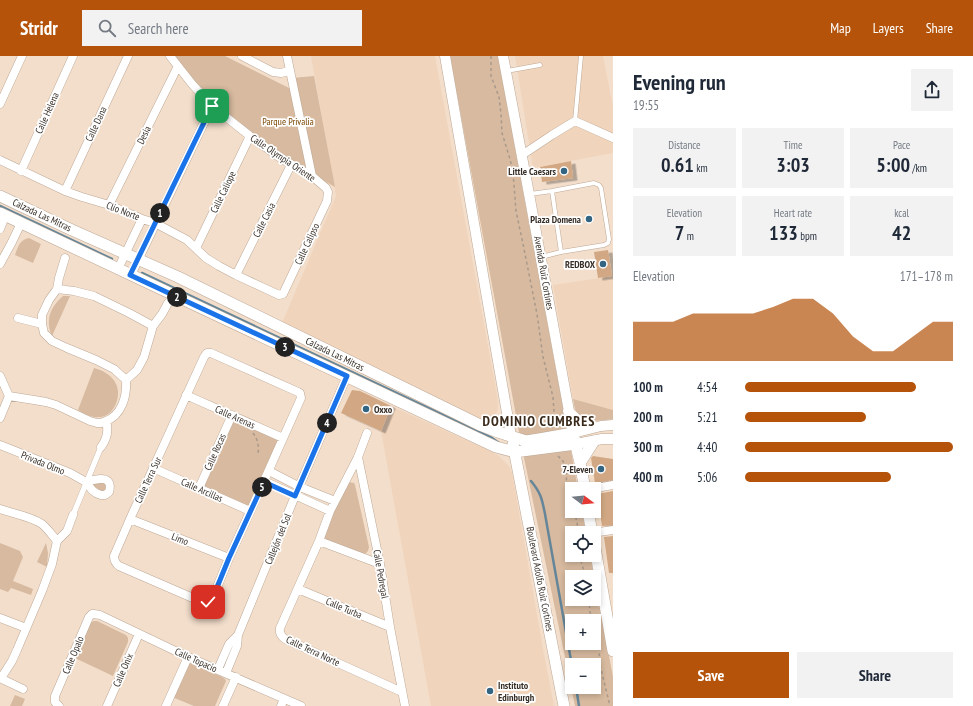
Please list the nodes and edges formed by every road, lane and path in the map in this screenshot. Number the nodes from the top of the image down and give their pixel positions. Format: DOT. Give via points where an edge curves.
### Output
graph roads {
  1 [pos="22,56"];
  2 [pos="73,56"];
  3 [pos="128,56"];
  4 [pos="170,56"];
  5 [pos="242,56"];
  6 [pos="287,56"];
  7 [pos="445,56"];
  8 [pos="491,56"];
  9 [pos="503,56"];
  10 [pos="581,56"];
  11 [pos="540,65"];
  12 [pos="178,66"];
  13 [pos="290,71"];
  14 [pos="506,71"];
  15 [pos="0,104"];
  16 [pos="212,106"];
  17 [pos="575,121"];
  18 [pos="250,136"];
  19 [pos="613,138"];
  20 [pos="522,156"];
  21 [pos="0,160"];
  22 [pos="291,164"];
  23 [pos="21,171"];
  24 [pos="312,176"];
  25 [pos="65,191"];
  26 [pos="552,191"];
  27 [pos="328,192"];
  28 [pos="529,194"];
  29 [pos="0,196"];
  30 [pos="110,205"];
  31 [pos="3,215"];
  32 [pos="142,219"];
  33 [pos="20,223"];
  34 [pos="155,223"];
  35 [pos="0,229"];
  36 [pos="196,248"];
  37 [pos="561,252"];
  38 [pos="126,253"];
  39 [pos="541,257"];
  40 [pos="64,258"];
  41 [pos="138,259"];
  42 [pos="0,264"];
  43 [pos="118,269"];
  44 [pos="130,275"];
  45 [pos="236,275"];
  46 [pos="57,289"];
  47 [pos="282,294"];
  48 [pos="168,302"];
  49 [pos="18,318"];
  50 [pos="42,324"];
  51 [pos="153,326"];
  52 [pos="0,376"];
  53 [pos="347,376"];
  54 [pos="126,380"];
  55 [pos="186,395"];
  56 [pos="9,396"];
  57 [pos="568,411"];
  58 [pos="232,415"];
  59 [pos="0,418"];
  60 [pos="106,421"];
  61 [pos="613,425"];
  62 [pos="601,426"];
  63 [pos="552,429"];
  64 [pos="589,429"];
  65 [pos="250,430"];
  66 [pos="367,433"];
  67 [pos="511,436"];
  68 [pos="283,438"];
  69 [pos="575,438"];
  70 [pos="613,439"];
  71 [pos="598,440"];
  72 [pos="0,445"];
  73 [pos="101,447"];
  74 [pos="515,452"];
  75 [pos="554,452"];
  76 [pos="258,454"];
  77 [pos="358,457"];
  78 [pos="580,463"];
  79 [pos="153,468"];
  80 [pos="269,471"];
  81 [pos="86,482"];
  82 [pos="264,482"];
  83 [pos="567,482"];
  84 [pos="584,482"];
  85 [pos="613,485"];
  86 [pos="300,487"];
  87 [pos="601,487"];
  88 [pos="199,488"];
  89 [pos="295,496"];
  90 [pos="335,501"];
  91 [pos="0,509"];
  92 [pos="250,511"];
  93 [pos="330,511"];
  94 [pos="73,515"];
  95 [pos="130,519"];
  96 [pos="613,530"];
  97 [pos="601,532"];
  98 [pos="57,541"];
  99 [pos="319,542"];
  100 [pos="229,558"];
  101 [pos="597,562"];
  102 [pos="380,564"];
  103 [pos="298,589"];
  104 [pos="92,614"];
  105 [pos="0,618"];
  106 [pos="390,627"];
  107 [pos="26,628"];
  108 [pos="139,634"];
  109 [pos="238,635"];
  110 [pos="599,650"];
  111 [pos="613,651"];
  112 [pos="188,657"];
  113 [pos="218,669"];
  114 [pos="226,673"];
  115 [pos="236,677"];
  116 [pos="0,678"];
  117 [pos="23,689"];
  118 [pos="402,692"];
  119 [pos="282,702"];
  120 [pos="59,706"];
  121 [pos="108,706"];
  122 [pos="166,706"];
  123 [pos="224,706"];
  124 [pos="301,706"];
  125 [pos="405,706"];
  126 [pos="564,706"];
  127 [pos="610,706"];
  1 -- 15 [label="street"];
  2 -- 23 [label="street, Calle Helena"];
  3 -- 25 [label="street, Calle Dana"];
  4 -- 12 [label="street, Calle Olympia Oriente"];
  5 -- 13 [label="street" via="273,72"];
  6 -- 13 [label="street"];
  7 -- 67 [label="street"];
  8 -- 63 [label="path" via="492,76 499,97 502,132 513,172 516,211 552,397"];
  9 -- 14 [label="street, Avenida Ruiz Cortines"];
  10 -- 17 [label="lane"];
  11 -- 14 [label="lane"];
  12 -- 16 [label="street, Calle Olympia Oriente"];
  12 -- 30 [label="street, Desia"];
  13 -- 24 [label="street"];
  14 -- 20 [label="street, Avenida Ruiz Cortines"];
  16 -- 18 [label="street, Calle Olympia Oriente"];
  16 -- 34 [label="street"];
  17 -- 19 [label="street"];
  17 -- 20 [label="street"];
  18 -- 22 [label="street, Calle Olympia Oriente"];
  18 -- 36 [label="street, Calle Caliope"];
  20 -- 28 [label="street, Avenida Ruiz Cortines"];
  21 -- 23 [label="street, Clío Norte"];
  22 -- 24 [label="street, Calle Olympia Oriente"];
  22 -- 45 [label="street, Calle Casia"];
  23 -- 25 [label="street, Clío Norte"];
  24 -- 27 [label="street, Calle Olympia Oriente"];
  25 -- 30 [label="street, Clío Norte"];
  26 -- 28 [label="lane"];
  26 -- 37 [label="lane"];
  26 -- 37 [label="lane" via="594,183 599,185 609,239 604,245"];
  27 -- 47 [label="street, Calle Calipso" via="327,201"];
  28 -- 39 [label="street, Avenida Ruiz Cortines"];
  29 -- 38 [label="main road, Calzada Las Mitras"];
  30 -- 32 [label="street, Clío Norte"];
  31 -- 33 [label="main road, Calzada Las Mitras"];
  31 -- 35 [label="street"];
  32 -- 34 [label="street, Clío Norte"];
  32 -- 38 [label="street"];
  33 -- 42 [label="street"];
  33 -- 43 [label="main road, Calzada Las Mitras"];
  34 -- 36 [label="street, Clío Norte" via="187,240"];
  34 -- 41 [label="street"];
  36 -- 45 [label="street, Clío Norte" via="206,258"];
  37 -- 39 [label="lane"];
  38 -- 41 [label="main road, Calzada Las Mitras"];
  38 -- 43 [label="street"];
  39 -- 57 [label="street, Avenida Ruiz Cortines"];
  40 -- 46 [label="street"];
  41 -- 44 [label="street"];
  41 -- 67 [label="main road, Calzada Las Mitras" via="480,425"];
  43 -- 44 [label="main road, Calzada Las Mitras"];
  44 -- 53 [label="main road, Calzada Las Mitras"];
  45 -- 47 [label="street, Clío Norte" via="279,295"];
  46 -- 50 [label="street" via="48,300 42,315"];
  46 -- 51 [label="street" via="94,296"];
  48 -- 51 [label="street"];
  49 -- 50 [label="street"];
  50 -- 54 [label="street" via="44,333 52,340 114,369"];
  51 -- 54 [label="street" via="144,357 137,370"];
  52 -- 56 [label="street"];
  53 -- 74 [label="main road, Calzada Las Mitras" via="496,447"];
  53 -- 86 [label="street, Callejón del Sol"];
  54 -- 60 [label="street" via="123,405 110,420"];
  55 -- 58 [label="street, Calle Arenas"];
  55 -- 68 [label="street, Calle Terra Sur" via="207,353 291,388 300,393 301,398"];
  55 -- 79 [label="street, Calle Terra Sur"];
  56 -- 59 [label="street"];
  56 -- 60 [label="street" via="56,405 97,423"];
  57 -- 64 [label="street"];
  57 -- 69 [label="street, Avenida Ruiz Cortines"];
  58 -- 68 [label="street, Calle Arenas"];
  58 -- 88 [label="street, Calle Rocas"];
  60 -- 73 [label="street" via="107,437"];
  61 -- 62 [label="street, Calzada Las Mitras"];
  62 -- 64 [label="street, Calzada Las Mitras"];
  62 -- 71 [label="street"];
  64 -- 69 [label="street, Calzada Las Mitras"];
  65 -- 76 [label="path" via="258,443"];
  66 -- 77 [label="street, Calle Terra Norte"];
  67 -- 69 [label="main road, Calzada Las Mitras" via="526,440"];
  67 -- 74 [label="main road"];
  68 -- 80 [label="street, Calle Terra Sur"];
  69 -- 71 [label="street, Calzada Las Mitras"];
  69 -- 74 [label="main road, Calzada Las Mitras"];
  69 -- 78 [label="main road, Avenida Ruiz Cortines"];
  70 -- 71 [label="street, Calzada Las Mitras"];
  71 -- 78 [label="main road"];
  72 -- 81 [label="street, Privada Olmo" via="50,464"];
  73 -- 81 [label="street"];
  74 -- 126 [label="main road, Boulevard Adolfo Ruiz Cortines"];
  75 -- 83 [label="path" via="563,461"];
  77 -- 90 [label="street, Calle Terra Norte"];
  77 -- 102 [label="street, Calle Pedregal"];
  78 -- 84 [label="main road, Avenida Ruiz Cortines"];
  79 -- 88 [label="street, Calle Arcillas"];
  79 -- 95 [label="street, Calle Terra Sur"];
  80 -- 82 [label="street, Calle Terra Sur"];
  80 -- 86 [label="street"];
  81 -- 94 [label="street"];
  82 -- 89 [label="street"];
  82 -- 92 [label="street, Calle Terra Sur"];
  85 -- 87 [label="street"];
  86 -- 89 [label="street, Callejón del Sol"];
  86 -- 90 [label="street"];
  88 -- 92 [label="street, Calle Arcillas"];
  89 -- 93 [label="street"];
  89 -- 109 [label="street, Callejón del Sol"];
  90 -- 93 [label="street, Calle Terra Norte"];
  91 -- 98 [label="street" via="35,521 48,530"];
  92 -- 100 [label="street, Calle Terra Sur"];
  93 -- 99 [label="street, Calle Terra Norte"];
  94 -- 98 [label="street" via="67,531"];
  95 -- 100 [label="street, Limo"];
  95 -- 100 [label="street, Calle Terra Sur" via="114,556 117,564 202,602 211,600"];
  96 -- 97 [label="street"];
  98 -- 107 [label="street" via="50,570"];
  99 -- 102 [label="street"];
  99 -- 103 [label="street, Calle Terra Norte"];
  101 -- 111 [label="main road"];
  102 -- 106 [label="street, Calle Pedregal"];
  103 -- 106 [label="street, Calle Turba"];
  103 -- 118 [label="street, Calle Terra Norte" via="280,628 283,637"];
  104 -- 108 [label="street, Calle Topacio" via="100,615"];
  104 -- 120 [label="street, Calle Opalo" via="55,696 55,702"];
  105 -- 107 [label="street"];
  106 -- 118 [label="street, Calle Pedregal"];
  107 -- 116 [label="street" via="12,661"];
  108 -- 112 [label="street, Calle Topacio"];
  108 -- 121 [label="street, Calle Onix"];
  109 -- 113 [label="street, Callejón del Sol" via="229,644"];
  109 -- 114 [label="street, Callejón del Sol" via="237,646"];
  110 -- 127 [label="path"];
  112 -- 113 [label="street, Calle Topacio"];
  112 -- 122 [label="street"];
  113 -- 114 [label="street, Calle Topacio"];
  114 -- 115 [label="street, Calle Topacio"];
  115 -- 119 [label="street, Calle Topacio"];
  115 -- 123 [label="street"];
  116 -- 117 [label="street"];
  118 -- 125 [label="street, Calle Pedregal"];
  119 -- 124 [label="street, Calle Topacio"];
}
